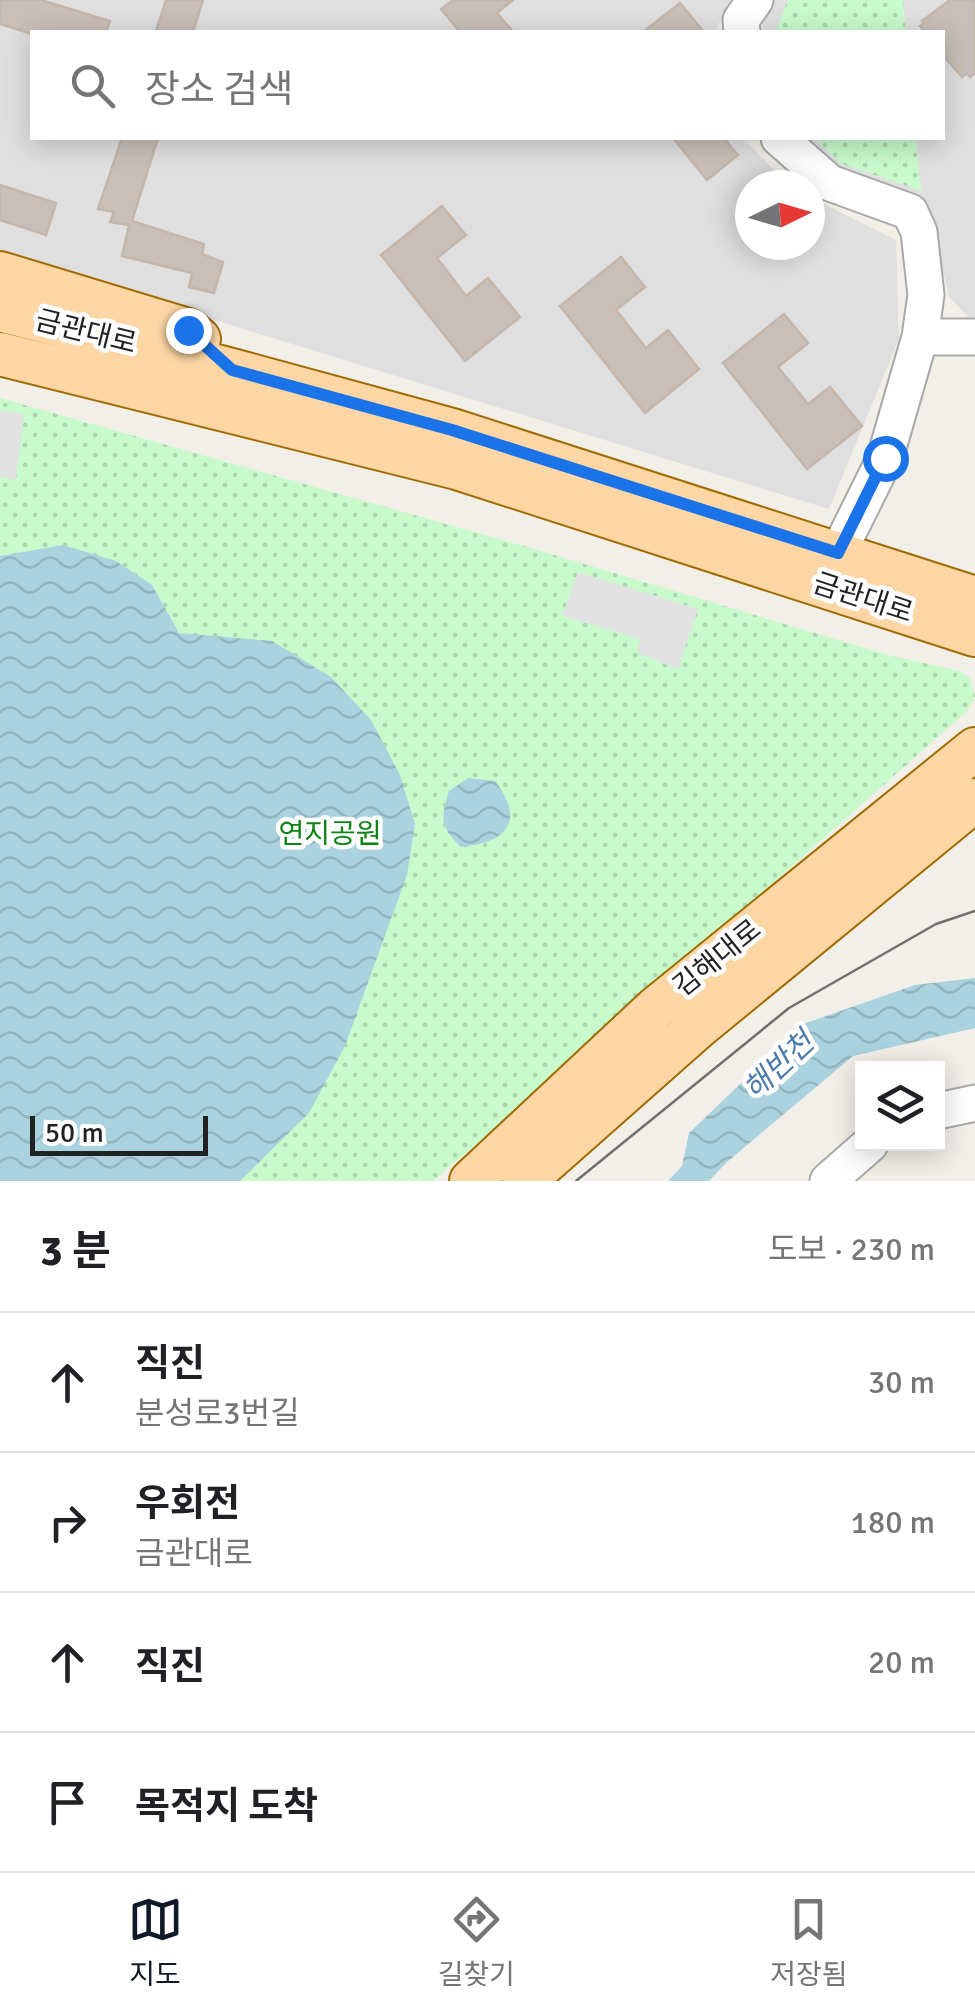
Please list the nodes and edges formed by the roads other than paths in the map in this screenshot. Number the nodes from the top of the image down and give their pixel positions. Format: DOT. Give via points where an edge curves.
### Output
graph roads {
  1 [pos="755,0"];
  2 [pos="742,30"];
  3 [pos="781,140"];
  4 [pos="0,273"];
  5 [pos="0,310"];
  6 [pos="920,336"];
  7 [pos="975,337"];
  8 [pos="0,354"];
  9 [pos="232,370"];
  10 [pos="838,553"];
  11 [pos="975,598"];
  12 [pos="975,635"];
  13 [pos="975,748"];
  14 [pos="975,800"];
  15 [pos="974,1110"];
  16 [pos="945,1111"];
  17 [pos="862,1151"];
  18 [pos="471,1181"];
  19 [pos="524,1181"];
  20 [pos="828,1181"];
  1 -- 2 [label="street"];
  3 -- 6 [label="street" via="830,183 910,212 920,232 926,295"];
  4 -- 9 [label="main road" via="188,330"];
  5 -- 9 [label="main road, 금관대로"];
  6 -- 7 [label="street"];
  6 -- 10 [label="street" via="885,458"];
  8 -- 12 [label="main road, 금관대로" via="456,468"];
  9 -- 10 [label="main road, 금관대로" via="452,430"];
  10 -- 11 [label="main road, 금관대로"];
  13 -- 18 [label="main road, 김해대로" via="656,1008"];
  14 -- 19 [label="main road, 김해대로" via="697,1028"];
  15 -- 16 [label="street"];
  17 -- 20 [label="street"];
}
